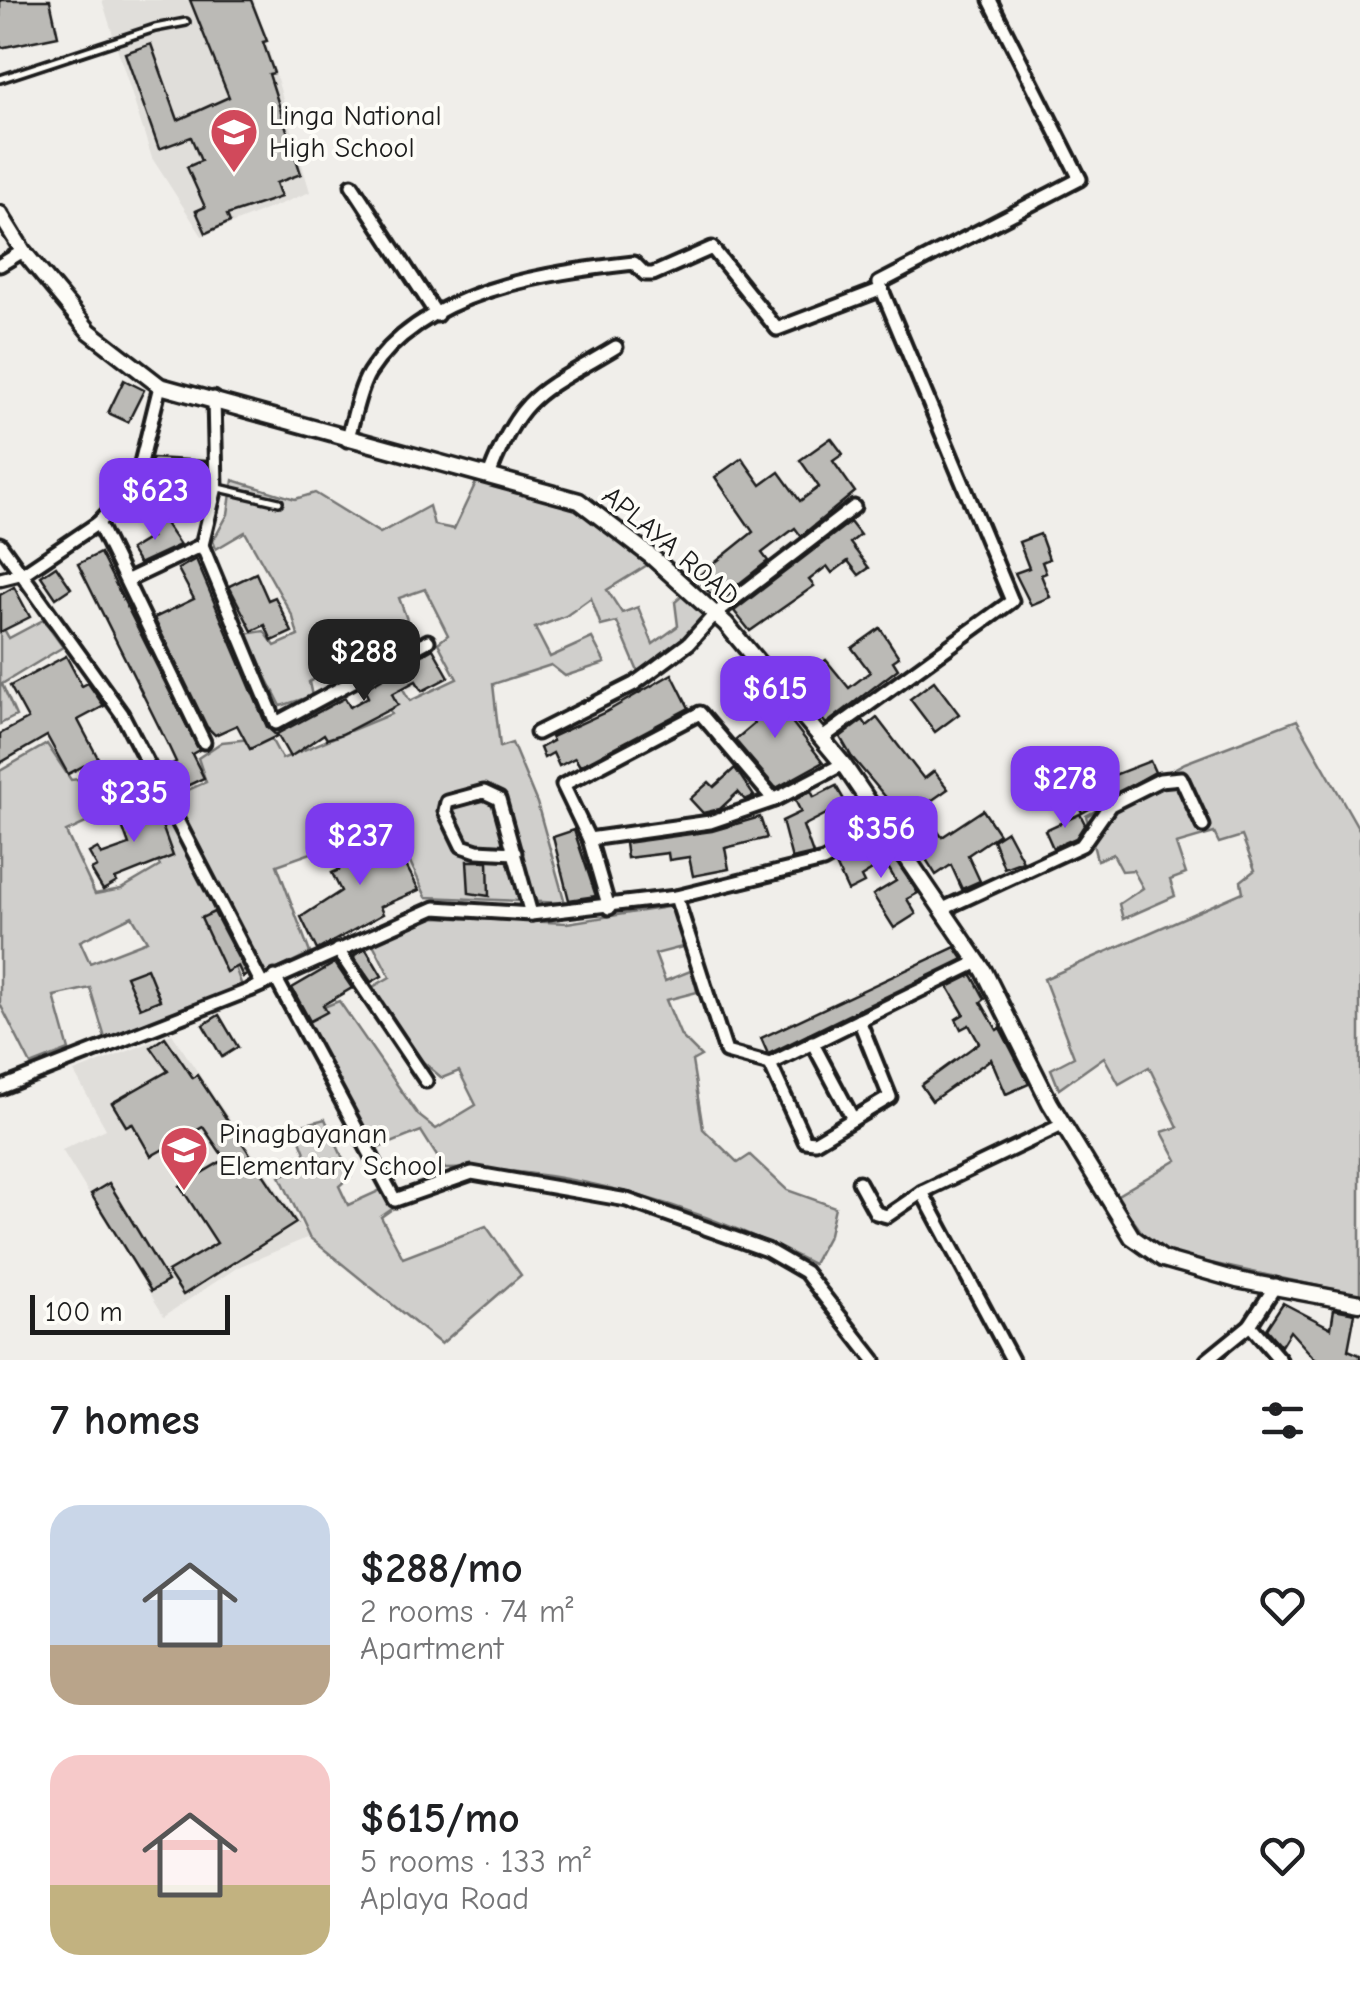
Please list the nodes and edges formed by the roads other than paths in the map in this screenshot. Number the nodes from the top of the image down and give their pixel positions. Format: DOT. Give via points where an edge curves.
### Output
graph roads {
  1 [pos="990,0"];
  2 [pos="186,22"];
  3 [pos="0,79"];
  4 [pos="352,184"];
  5 [pos="0,214"];
  6 [pos="23,251"];
  7 [pos="0,265"];
  8 [pos="882,289"];
  9 [pos="438,315"];
  10 [pos="616,347"];
  11 [pos="160,386"];
  12 [pos="214,398"];
  13 [pos="347,440"];
  14 [pos="490,473"];
  15 [pos="216,487"];
  16 [pos="278,502"];
  17 [pos="854,507"];
  18 [pos="98,523"];
  19 [pos="0,544"];
  20 [pos="202,545"];
  21 [pos="24,573"];
  22 [pos="0,579"];
  23 [pos="128,580"];
  24 [pos="715,614"];
  25 [pos="428,641"];
  26 [pos="537,733"];
  27 [pos="822,739"];
  28 [pos="204,742"];
  29 [pos="842,764"];
  30 [pos="774,800"];
  31 [pos="1203,826"];
  32 [pos="886,827"];
  33 [pos="589,838"];
  34 [pos="515,853"];
  35 [pos="676,897"];
  36 [pos="609,908"];
  37 [pos="943,909"];
  38 [pos="531,914"];
  39 [pos="338,950"];
  40 [pos="978,962"];
  41 [pos="275,977"];
  42 [pos="262,984"];
  43 [pos="859,1020"];
  44 [pos="812,1042"];
  45 [pos="770,1064"];
  46 [pos="426,1081"];
  47 [pos="0,1088"];
  48 [pos="854,1119"];
  49 [pos="1062,1125"];
  50 [pos="860,1182"];
  51 [pos="922,1192"];
  52 [pos="1276,1285"];
  53 [pos="1360,1303"];
  54 [pos="1250,1324"];
  55 [pos="874,1360"];
  56 [pos="1012,1360"];
  57 [pos="1207,1360"];
  58 [pos="1280,1360"];
  1 -- 8 [label="street" via="1080,179 879,283"];
  2 -- 3 [label="lane"];
  4 -- 9 [label="street"];
  5 -- 6 [label="street, APLAYA ROAD"];
  6 -- 7 [label="street"];
  6 -- 11 [label="street, APLAYA ROAD" via="90,330"];
  8 -- 9 [label="street" via="777,328 712,248 653,274 634,262 526,278"];
  8 -- 27 [label="street" via="1012,600"];
  9 -- 13 [label="street" via="408,333 368,374"];
  10 -- 14 [label="street" via="525,403 508,425"];
  11 -- 12 [label="street, APLAYA ROAD"];
  11 -- 18 [label="street" via="136,483"];
  12 -- 13 [label="street, APLAYA ROAD"];
  12 -- 15 [label="street"];
  13 -- 14 [label="street, APLAYA ROAD"];
  14 -- 24 [label="street, APLAYA ROAD" via="579,501"];
  15 -- 16 [label="lane"];
  15 -- 20 [label="street"];
  17 -- 24 [label="street"];
  18 -- 21 [label="street"];
  18 -- 23 [label="street"];
  19 -- 21 [label="street"];
  20 -- 23 [label="street"];
  20 -- 25 [label="street" via="276,723"];
  21 -- 22 [label="street"];
  21 -- 42 [label="street" via="122,714"];
  23 -- 28 [label="street"];
  24 -- 26 [label="street" via="634,684"];
  24 -- 27 [label="street, APLAYA ROAD"];
  27 -- 29 [label="street, APLAYA ROAD"];
  29 -- 30 [label="street"];
  29 -- 32 [label="street, APLAYA ROAD"];
  30 -- 33 [label="street" via="710,822"];
  30 -- 33 [label="street" via="700,714 563,786"];
  31 -- 37 [label="street" via="1181,778 1160,780 1110,806 1082,845"];
  32 -- 35 [label="street" via="823,861"];
  32 -- 37 [label="street, APLAYA ROAD"];
  33 -- 36 [label="street"];
  34 -- 34 [label="street" via="500,799 484,792 447,802 462,846"];
  34 -- 38 [label="street"];
  35 -- 36 [label="street"];
  35 -- 45 [label="street" via="726,1052"];
  36 -- 38 [label="street"];
  37 -- 40 [label="street, APLAYA ROAD"];
  38 -- 39 [label="street" via="435,908"];
  39 -- 41 [label="street"];
  39 -- 46 [label="street"];
  40 -- 43 [label="street"];
  40 -- 49 [label="street, APLAYA ROAD"];
  41 -- 42 [label="street"];
  41 -- 55 [label="street" via="395,1200 472,1172 626,1200 767,1250 805,1272"];
  42 -- 47 [label="street"];
  43 -- 44 [label="street"];
  43 -- 48 [label="street" via="890,1096"];
  44 -- 45 [label="street"];
  44 -- 48 [label="street"];
  45 -- 48 [label="street" via="805,1141 815,1142"];
  49 -- 51 [label="street"];
  49 -- 52 [label="street, APLAYA ROAD" via="1132,1237 1163,1259"];
  50 -- 51 [label="street" via="876,1213 887,1216"];
  51 -- 56 [label="street"];
  52 -- 53 [label="street, APLAYA ROAD"];
  52 -- 54 [label="street"];
  54 -- 57 [label="street"];
  54 -- 58 [label="street"];
}
